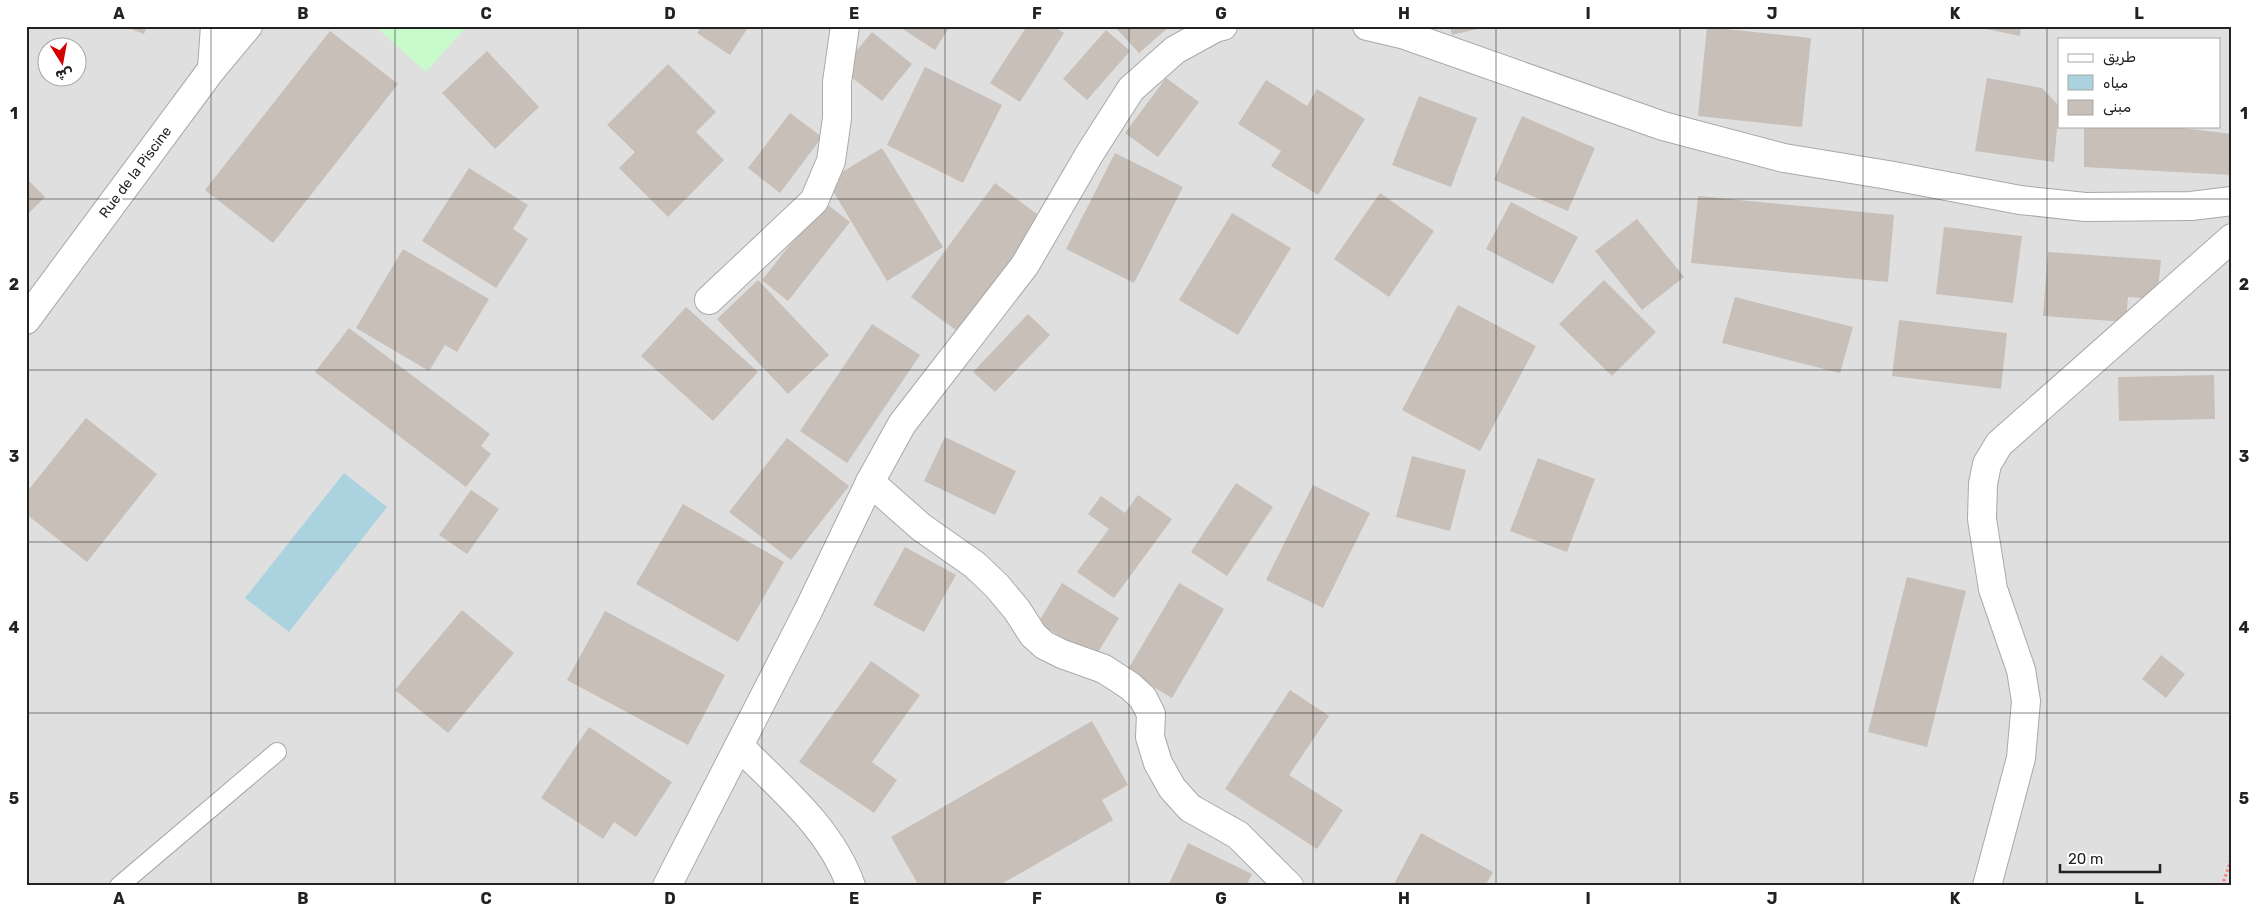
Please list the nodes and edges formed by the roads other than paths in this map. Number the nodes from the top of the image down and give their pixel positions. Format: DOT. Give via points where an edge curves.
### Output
graph roads {
  1 [pos="215,26"];
  2 [pos="248,26"];
  3 [pos="845,26"];
  4 [pos="1223,26"];
  5 [pos="1367,26"];
  6 [pos="212,69"];
  7 [pos="2232,201"];
  8 [pos="2232,238"];
  9 [pos="709,300"];
  10 [pos="26,320"];
  11 [pos="870,482"];
  12 [pos="740,747"];
  13 [pos="277,752"];
  14 [pos="119,886"];
  15 [pos="668,886"];
  16 [pos="851,886"];
  17 [pos="1289,886"];
  18 [pos="1987,886"];
  1 -- 6 [label="street"];
  2 -- 6 [label="street, Rue de la Piscine"];
  3 -- 9 [label="street" via="831,161 814,201"];
  4 -- 11 [label="street" via="1175,50 1131,89 1025,265 902,424"];
  5 -- 7 [label="street" via="1405,35 1663,126 1784,158 2020,200 2085,207 2182,206"];
  6 -- 10 [label="street, Rue de la Piscine"];
  8 -- 18 [label="street" via="1999,444 1987,464 1982,519 1987,552 1993,588 2021,670 2026,701 2021,758"];
  11 -- 12 [label="street"];
  11 -- 17 [label="street" via="921,528 982,572 1044,645 1104,669 1143,698 1152,714 1150,737 1158,763 1172,788 1190,808 1238,835"];
  12 -- 15 [label="street"];
  12 -- 16 [label="street" via="818,826 845,867"];
  13 -- 14 [label="lane"];
}
